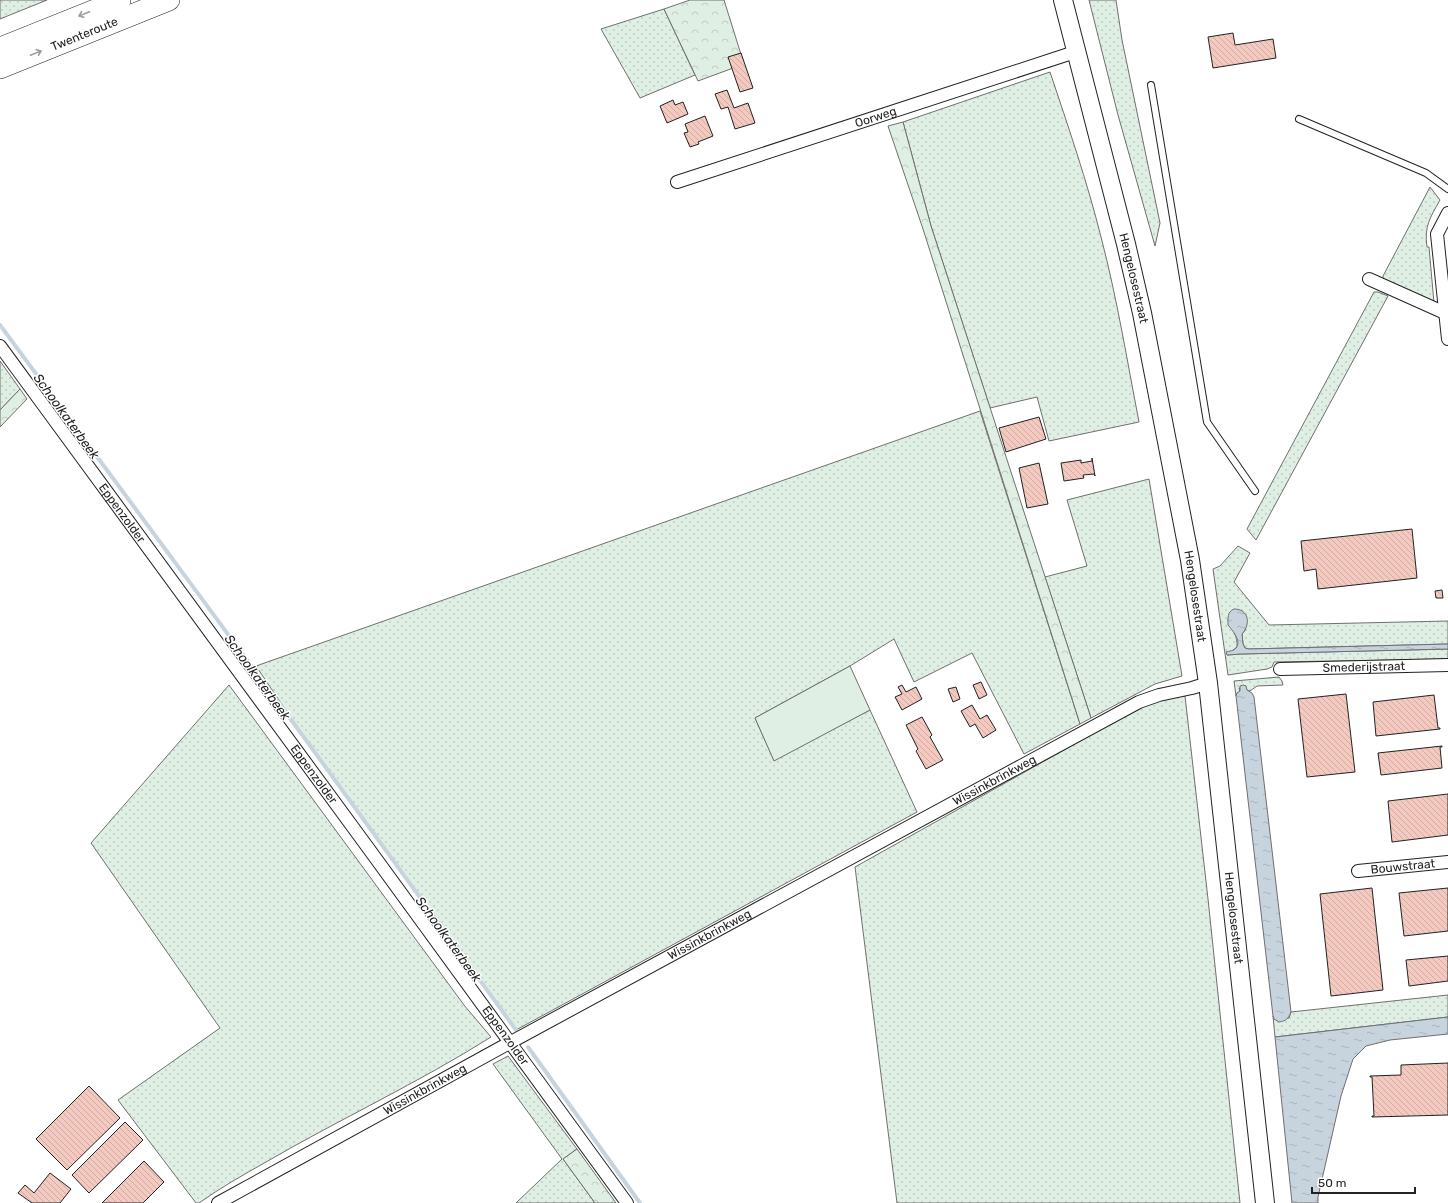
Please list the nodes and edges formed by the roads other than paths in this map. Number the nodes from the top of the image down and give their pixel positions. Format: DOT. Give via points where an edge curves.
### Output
graph roads {
  1 [pos="120,0"];
  2 [pos="169,0"];
  3 [pos="1062,0"];
  4 [pos="0,48"];
  5 [pos="1076,52"];
  6 [pos="0,68"];
  7 [pos="1151,85"];
  8 [pos="1299,119"];
  9 [pos="677,182"];
  10 [pos="1448,189"];
  11 [pos="1448,213"];
  12 [pos="1369,279"];
  13 [pos="1445,313"];
  14 [pos="1448,332"];
  15 [pos="0,346"];
  16 [pos="1255,491"];
  17 [pos="1448,665"];
  18 [pos="1280,669"];
  19 [pos="1208,683"];
  20 [pos="1448,862"];
  21 [pos="1358,871"];
  22 [pos="511,1042"];
  23 [pos="218,1203"];
  24 [pos="627,1203"];
  25 [pos="1265,1203"];
  1 -- 4 [label="highway, Twenteroute, one-way"];
  6 -- 2 [label="highway, Twenteroute, one-way"];
  3 -- 5 [label="main road, Hengelosestraat"];
  5 -- 9 [label="street, Oorweg"];
  5 -- 19 [label="main road, Hengelosestraat" via="1142,313 1190,560"];
  7 -- 16 [label="lane" via="1207,422"];
  8 -- 10 [label="lane" via="1426,173"];
  11 -- 13 [label="street" via="1437,234"];
  12 -- 13 [label="street"];
  13 -- 14 [label="street"];
  15 -- 22 [label="street, Eppenzolder"];
  17 -- 18 [label="street, Smederijstraat"];
  19 -- 22 [label="street, Wissinkbrinkweg" via="1139,702"];
  19 -- 25 [label="main road, Hengelosestraat"];
  20 -- 21 [label="street, Bouwstraat"];
  22 -- 23 [label="street, Wissinkbrinkweg"];
  22 -- 24 [label="street, Eppenzolder"];
}
